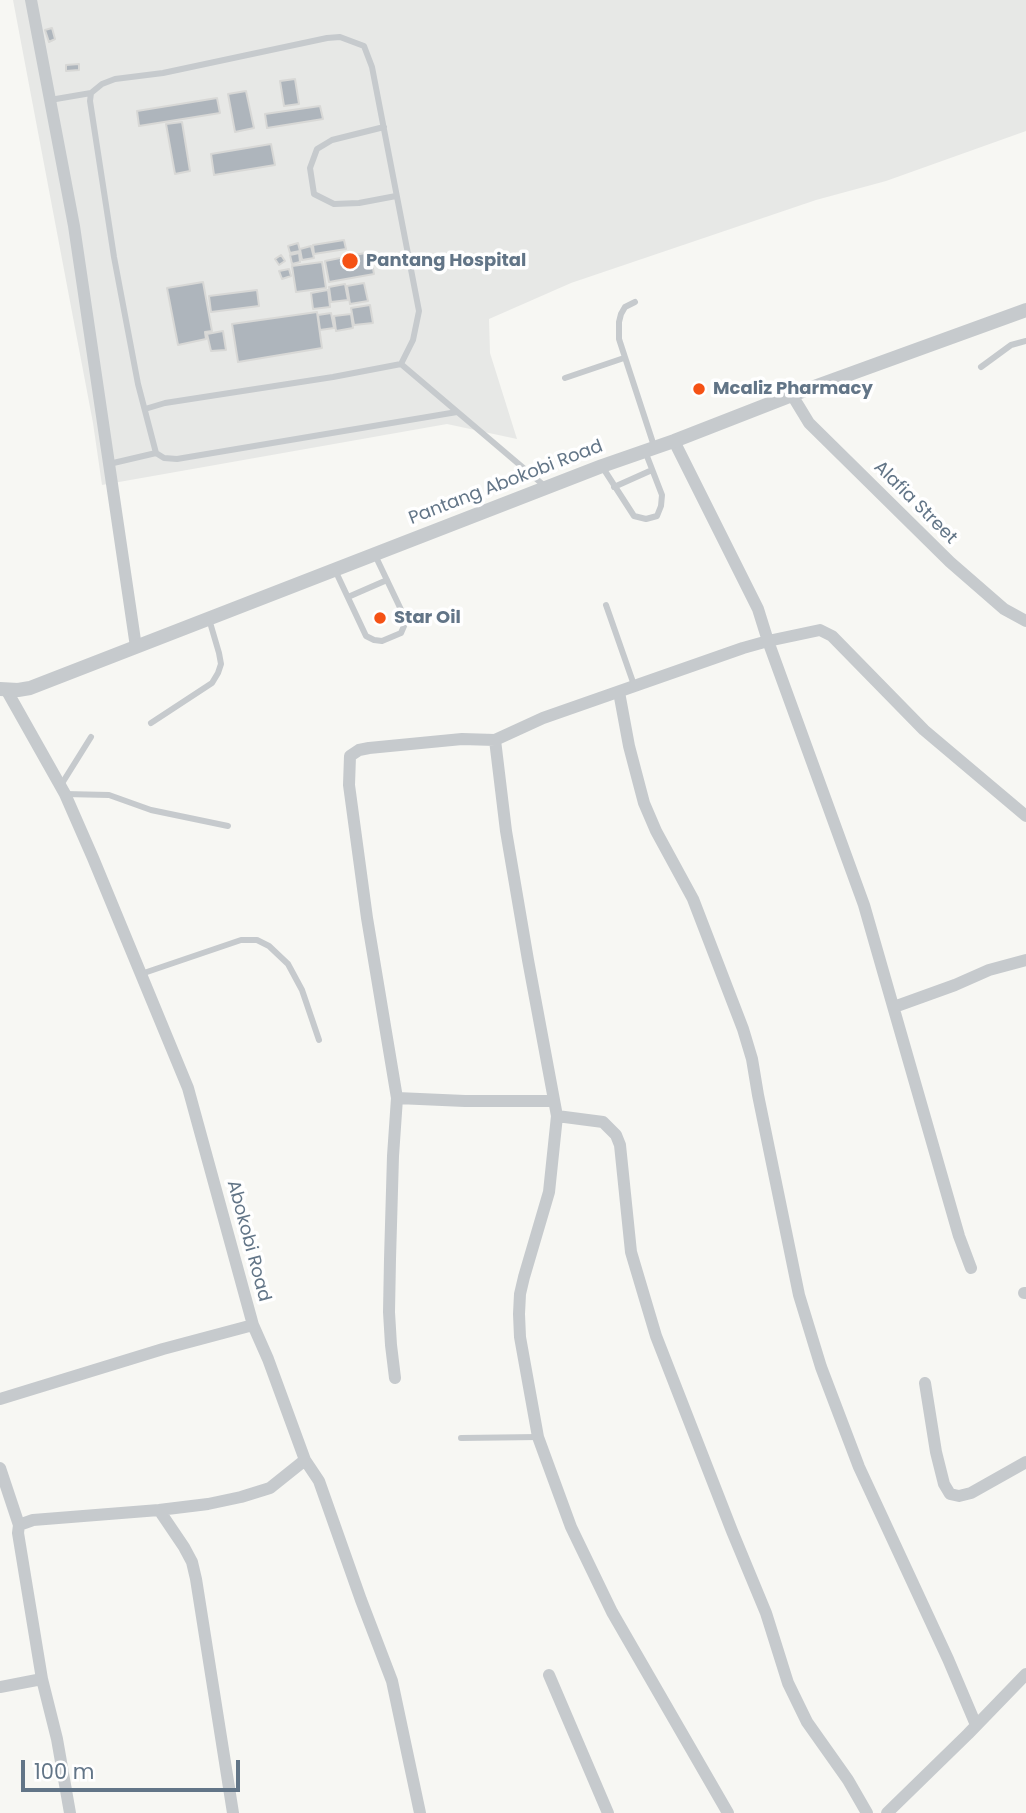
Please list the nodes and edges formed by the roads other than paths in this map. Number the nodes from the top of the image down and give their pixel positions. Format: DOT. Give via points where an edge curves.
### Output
graph roads {
  1 [pos="30,0"];
  2 [pos="91,93"];
  3 [pos="50,100"];
  4 [pos="384,127"];
  5 [pos="396,196"];
  6 [pos="635,302"];
  7 [pos="1026,310"];
  8 [pos="1026,341"];
  9 [pos="624,358"];
  10 [pos="401,364"];
  11 [pos="981,367"];
  12 [pos="565,378"];
  13 [pos="792,395"];
  14 [pos="145,409"];
  15 [pos="457,412"];
  16 [pos="674,441"];
  17 [pos="650,449"];
  18 [pos="156,453"];
  19 [pos="109,464"];
  20 [pos="602,466"];
  21 [pos="652,470"];
  22 [pos="614,487"];
  23 [pos="547,488"];
  24 [pos="375,555"];
  25 [pos="335,570"];
  26 [pos="387,580"];
  27 [pos="348,597"];
  28 [pos="606,605"];
  29 [pos="209,619"];
  30 [pos="1026,621"];
  31 [pos="768,641"];
  32 [pos="136,647"];
  33 [pos="634,685"];
  34 [pos="3,690"];
  35 [pos="619,692"];
  36 [pos="151,723"];
  37 [pos="91,737"];
  38 [pos="495,740"];
  39 [pos="63,790"];
  40 [pos="1026,816"];
  41 [pos="228,826"];
  42 [pos="1026,960"];
  43 [pos="141,974"];
  44 [pos="894,1007"];
  45 [pos="319,1040"];
  46 [pos="397,1098"];
  47 [pos="553,1101"];
  48 [pos="557,1116"];
  49 [pos="971,1268"];
  50 [pos="253,1325"];
  51 [pos="395,1378"];
  52 [pos="925,1383"];
  53 [pos="0,1399"];
  54 [pos="538,1437"];
  55 [pos="461,1438"];
  56 [pos="305,1460"];
  57 [pos="1026,1462"];
  58 [pos="0,1468"];
  59 [pos="159,1510"];
  60 [pos="19,1525"];
  61 [pos="1026,1674"];
  62 [pos="549,1675"];
  63 [pos="43,1679"];
  64 [pos="0,1687"];
  65 [pos="976,1726"];
  66 [pos="70,1813"];
  67 [pos="233,1813"];
  68 [pos="420,1813"];
  69 [pos="608,1813"];
  70 [pos="728,1813"];
  71 [pos="867,1813"];
  72 [pos="887,1813"];
  1 -- 3 [label="street"];
  2 -- 3 [label="lane"];
  2 -- 4 [label="lane" via="115,79 340,37 364,46"];
  2 -- 14 [label="lane" via="114,257"];
  3 -- 19 [label="street" via="74,226"];
  4 -- 5 [label="lane"];
  4 -- 5 [label="lane" via="332,140 317,149 310,168 314,194 334,204"];
  5 -- 10 [label="lane" via="419,311 413,340"];
  6 -- 9 [label="lane" via="625,307 619,322"];
  7 -- 13 [label="street, Pantang Abokobi Road"];
  8 -- 11 [label="lane" via="1011,345"];
  9 -- 12 [label="lane"];
  9 -- 17 [label="lane"];
  10 -- 14 [label="lane"];
  10 -- 15 [label="lane"];
  13 -- 16 [label="street, Pantang Abokobi Road"];
  13 -- 30 [label="street, Alafia Street" via="810,422 950,562"];
  14 -- 18 [label="lane"];
  15 -- 18 [label="lane" via="177,459"];
  15 -- 23 [label="lane"];
  16 -- 17 [label="street, Pantang Abokobi Road"];
  16 -- 31 [label="street" via="753,599"];
  17 -- 20 [label="street, Pantang Abokobi Road"];
  17 -- 21 [label="lane"];
  18 -- 19 [label="lane"];
  19 -- 32 [label="street"];
  20 -- 22 [label="lane"];
  20 -- 23 [label="street, Pantang Abokobi Road"];
  21 -- 22 [label="lane"];
  21 -- 22 [label="lane" via="662,495 657,516 634,516"];
  23 -- 24 [label="street, Pantang Abokobi Road"];
  24 -- 25 [label="street, Pantang Abokobi Road"];
  24 -- 26 [label="lane"];
  25 -- 27 [label="lane"];
  25 -- 29 [label="street, Pantang Abokobi Road"];
  26 -- 27 [label="lane"];
  26 -- 27 [label="lane" via="405,618 401,633 382,641 366,636"];
  28 -- 33 [label="lane"];
  29 -- 32 [label="street, Pantang Abokobi Road"];
  29 -- 36 [label="lane" via="221,664 218,673 212,683"];
  31 -- 33 [label="street"];
  31 -- 40 [label="street" via="815,630 827,632 925,730"];
  31 -- 44 [label="street" via="864,905"];
  32 -- 34 [label="street, Pantang Abokobi Road" via="30,688"];
  33 -- 35 [label="street"];
  34 -- 39 [label="street, Abokobi Road"];
  35 -- 38 [label="street"];
  35 -- 65 [label="street" via="644,803 693,899 752,1059 799,1295 821,1367 859,1467"];
  37 -- 39 [label="lane"];
  38 -- 46 [label="street" via="369,748 350,756 349,785"];
  38 -- 47 [label="street" via="506,831"];
  39 -- 41 [label="lane" via="109,796"];
  39 -- 43 [label="street, Abokobi Road"];
  42 -- 44 [label="street"];
  43 -- 45 [label="lane" via="241,940 257,940 288,964"];
  43 -- 50 [label="street, Abokobi Road" via="188,1088"];
  44 -- 49 [label="street"];
  46 -- 47 [label="street"];
  46 -- 51 [label="street" via="389,1312"];
  47 -- 48 [label="street"];
  48 -- 54 [label="street" via="549,1192 519,1304 520,1337"];
  48 -- 71 [label="street" via="603,1122 616,1135 631,1252 656,1336 766,1613 788,1683 807,1722"];
  50 -- 53 [label="street"];
  50 -- 56 [label="street, Abokobi Road"];
  52 -- 57 [label="street" via="936,1452 950,1494 971,1493"];
  54 -- 55 [label="lane"];
  54 -- 70 [label="street" via="570,1527 612,1612"];
  56 -- 59 [label="street" via="257,1493"];
  56 -- 68 [label="street, Abokobi Road" via="320,1481 392,1681"];
  58 -- 60 [label="street"];
  59 -- 60 [label="street"];
  59 -- 67 [label="street" via="192,1562"];
  60 -- 63 [label="street"];
  61 -- 65 [label="street"];
  62 -- 69 [label="street"];
  63 -- 64 [label="street"];
  63 -- 66 [label="street"];
  65 -- 72 [label="street"];
}
